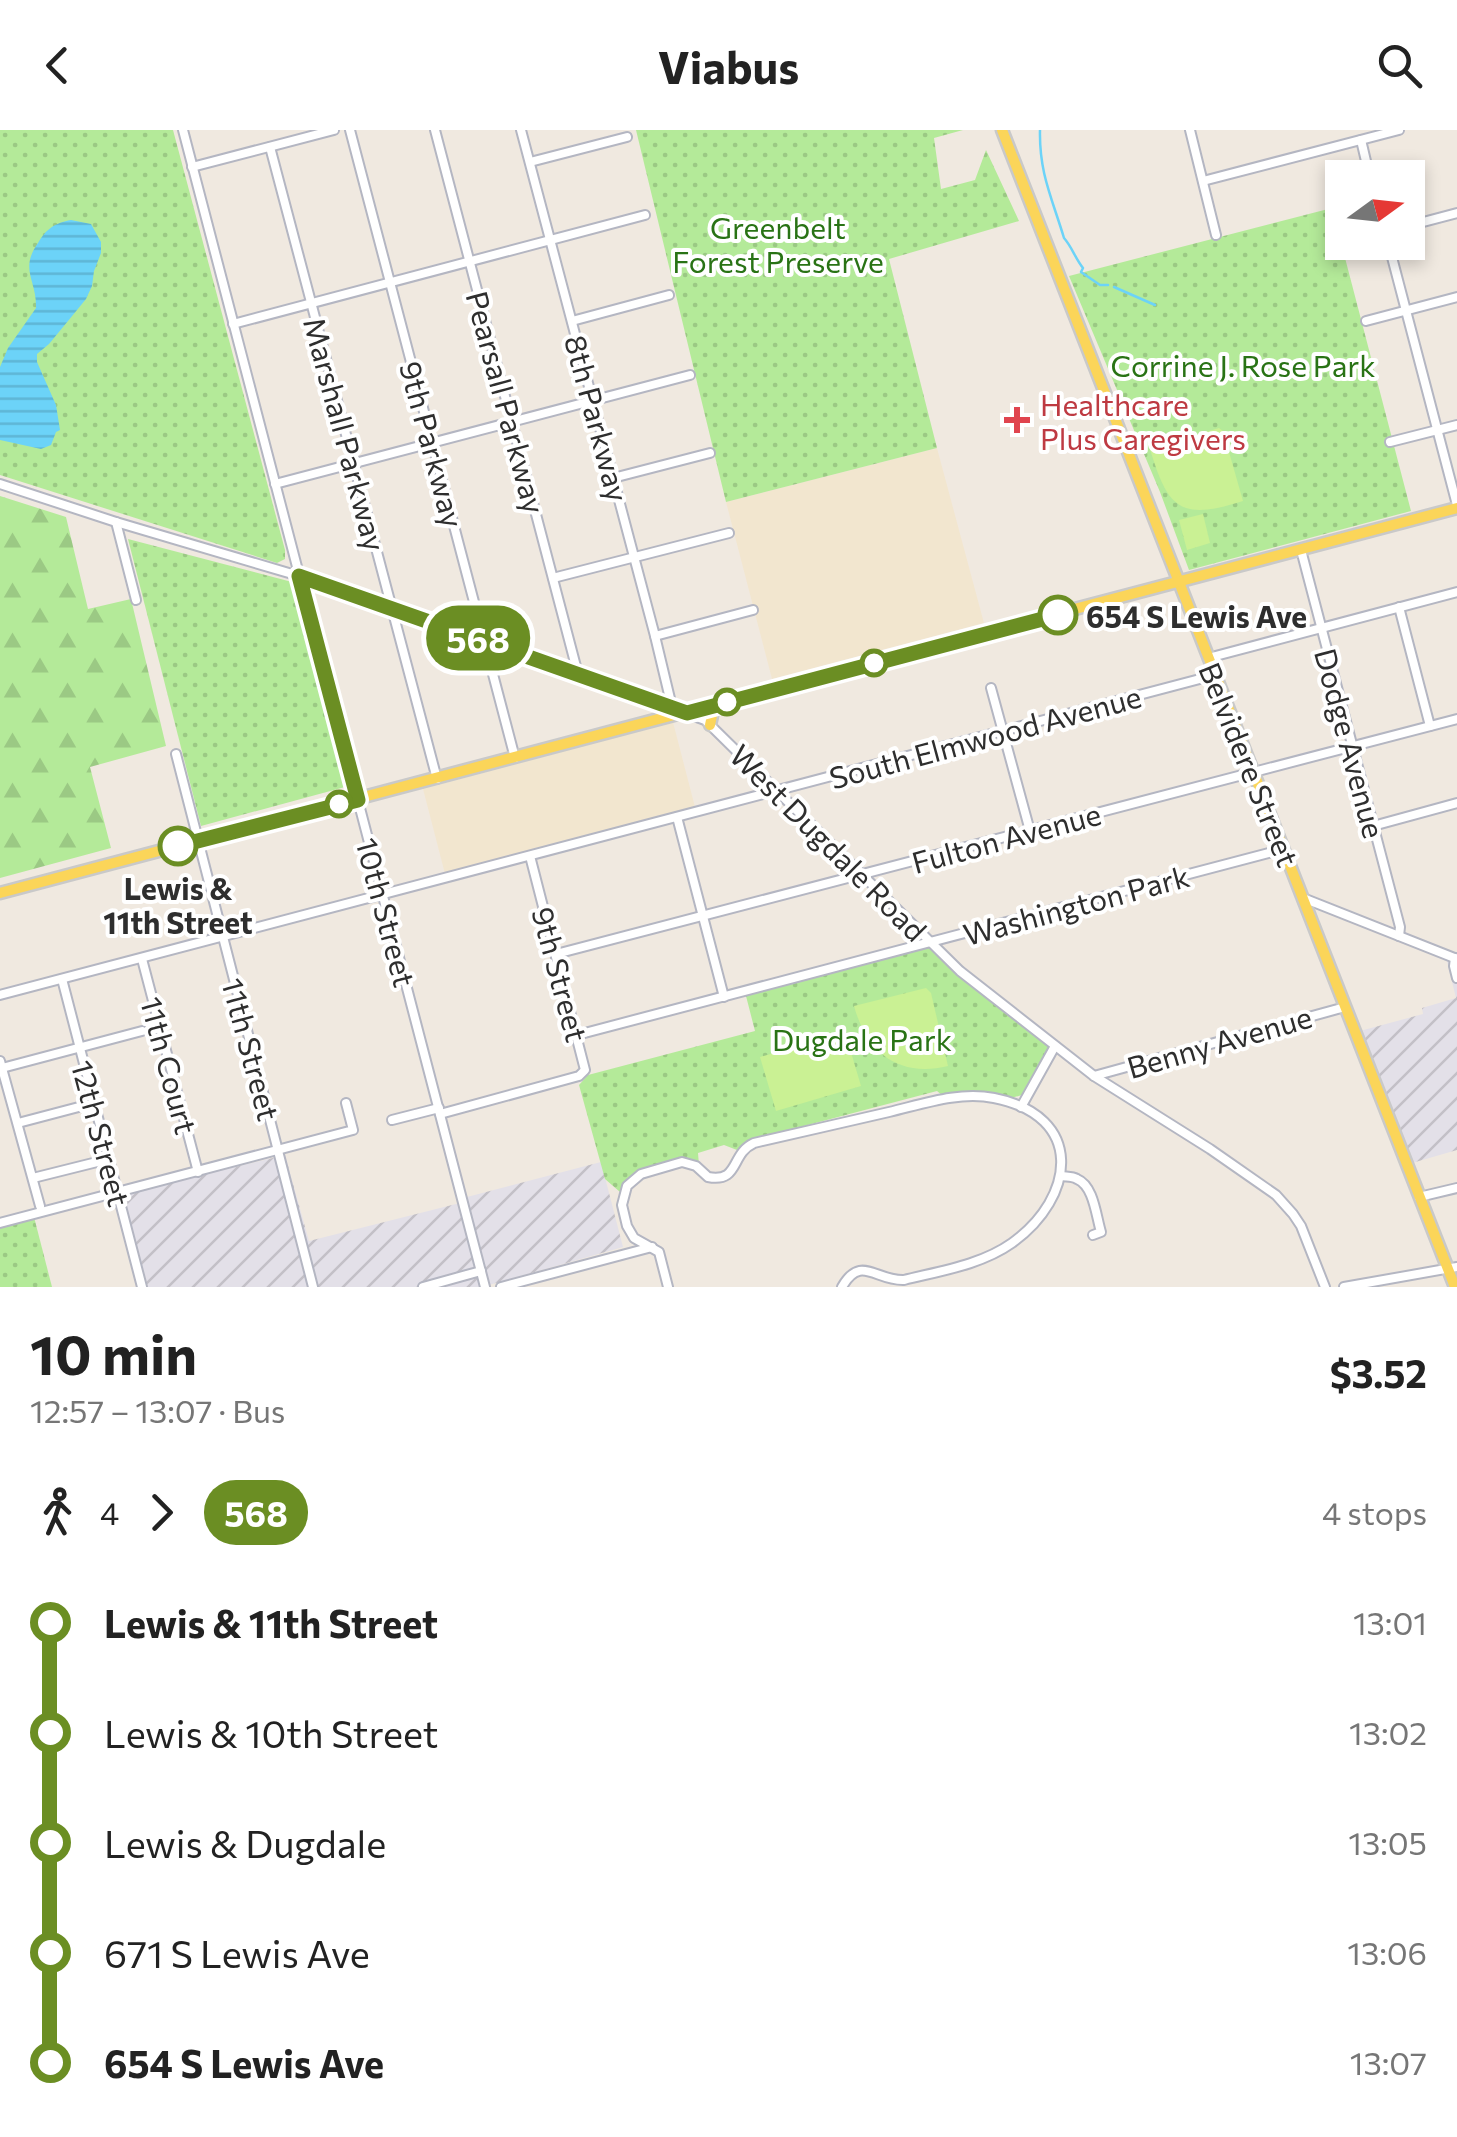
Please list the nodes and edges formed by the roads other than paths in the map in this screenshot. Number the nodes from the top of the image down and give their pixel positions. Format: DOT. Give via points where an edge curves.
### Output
graph roads {
  1 [pos="182,130"];
  2 [pos="334,130"];
  3 [pos="350,130"];
  4 [pos="436,130"];
  5 [pos="522,130"];
  6 [pos="1002,130"];
  7 [pos="1190,130"];
  8 [pos="1399,130"];
  9 [pos="627,137"];
  10 [pos="1360,140"];
  11 [pos="270,147"];
  12 [pos="1365,160"];
  13 [pos="530,162"];
  14 [pos="192,167"];
  15 [pos="1203,181"];
  16 [pos="1457,213"];
  17 [pos="645,215"];
  18 [pos="1425,221"];
  19 [pos="1216,234"];
  20 [pos="550,240"];
  21 [pos="1393,260"];
  22 [pos="470,262"];
  23 [pos="390,282"];
  24 [pos="668,295"];
  25 [pos="1457,297"];
  26 [pos="312,304"];
  27 [pos="1406,310"];
  28 [pos="572,321"];
  29 [pos="1366,321"];
  30 [pos="233,324"];
  31 [pos="690,375"];
  32 [pos="593,400"];
  33 [pos="512,422"];
  34 [pos="1457,425"];
  35 [pos="1437,430"];
  36 [pos="432,442"];
  37 [pos="1390,442"];
  38 [pos="710,453"];
  39 [pos="353,463"];
  40 [pos="614,478"];
  41 [pos="0,484"];
  42 [pos="275,484"];
  43 [pos="1457,507"];
  44 [pos="116,522"];
  45 [pos="729,532"];
  46 [pos="1301,550"];
  47 [pos="634,557"];
  48 [pos="299,576"];
  49 [pos="553,578"];
  50 [pos="1178,583"];
  51 [pos="1457,592"];
  52 [pos="136,600"];
  53 [pos="391,607"];
  54 [pos="1399,607"];
  55 [pos="753,610"];
  56 [pos="1321,628"];
  57 [pos="656,636"];
  58 [pos="484,640"];
  59 [pos="1208,658"];
  60 [pos="578,674"];
  61 [pos="1215,675"];
  62 [pos="991,688"];
  63 [pos="714,706"];
  64 [pos="672,707"];
  65 [pos="687,713"];
  66 [pos="1457,719"];
  67 [pos="710,725"];
  68 [pos="1430,726"];
  69 [pos="1002,732"];
  70 [pos="1352,747"];
  71 [pos="176,754"];
  72 [pos="516,758"];
  73 [pos="1255,772"];
  74 [pos="436,779"];
  75 [pos="777,790"];
  76 [pos="358,800"];
  77 [pos="1457,803"];
  78 [pos="677,817"];
  79 [pos="1373,826"];
  80 [pos="1030,831"];
  81 [pos="198,841"];
  82 [pos="1284,849"];
  83 [pos="530,856"];
  84 [pos="862,874"];
  85 [pos="0,892"];
  86 [pos="383,896"];
  87 [pos="1303,898"];
  88 [pos="702,916"];
  89 [pos="1399,936"];
  90 [pos="222,938"];
  91 [pos="931,942"];
  92 [pos="556,954"];
  93 [pos="142,958"];
  94 [pos="1456,959"];
  95 [pos="1457,978"];
  96 [pos="62,979"];
  97 [pos="0,995"];
  98 [pos="724,997"];
  99 [pos="1344,1006"];
  100 [pos="142,1031"];
  101 [pos="577,1036"];
  102 [pos="1055,1046"];
  103 [pos="80,1047"];
  104 [pos="1,1064"];
  105 [pos="1094,1076"];
  106 [pos="94,1103"];
  107 [pos="346,1103"];
  108 [pos="1021,1106"];
  109 [pos="439,1111"];
  110 [pos="392,1120"];
  111 [pos="18,1122"];
  112 [pos="278,1150"];
  113 [pos="109,1159"];
  114 [pos="198,1172"];
  115 [pos="1060,1176"];
  116 [pos="33,1178"];
  117 [pos="1457,1188"];
  118 [pos="118,1192"];
  119 [pos="1419,1197"];
  120 [pos="40,1206"];
  121 [pos="0,1223"];
  122 [pos="1092,1235"];
  123 [pos="652,1247"];
  124 [pos="1452,1268"];
  125 [pos="481,1271"];
  126 [pos="142,1287"];
  127 [pos="314,1287"];
  128 [pos="423,1287"];
  129 [pos="485,1287"];
  130 [pos="501,1287"];
  131 [pos="668,1287"];
  132 [pos="842,1287"];
  133 [pos="1325,1287"];
  134 [pos="1344,1287"];
  135 [pos="1455,1287"];
  1 -- 14 [label="street, 10th Street"];
  2 -- 11 [label="street"];
  3 -- 23 [label="street, 9th Parkway"];
  4 -- 22 [label="street, Pearsall Parkway"];
  5 -- 13 [label="street, 8th Parkway"];
  6 -- 50 [label="main road, Belvidere Street"];
  7 -- 15 [label="street"];
  8 -- 10 [label="street"];
  9 -- 13 [label="street"];
  10 -- 12 [label="street"];
  10 -- 15 [label="street"];
  11 -- 14 [label="street"];
  11 -- 26 [label="street, Marshall Parkway"];
  13 -- 20 [label="street, 8th Parkway"];
  14 -- 30 [label="street, 10th Street"];
  15 -- 19 [label="street"];
  16 -- 18 [label="street"];
  17 -- 20 [label="street"];
  20 -- 22 [label="street"];
  20 -- 28 [label="street, 8th Parkway"];
  21 -- 27 [label="street"];
  22 -- 23 [label="street"];
  22 -- 33 [label="street, Pearsall Parkway"];
  23 -- 26 [label="street"];
  23 -- 36 [label="street, 9th Parkway"];
  24 -- 28 [label="street"];
  25 -- 27 [label="street"];
  26 -- 30 [label="street"];
  26 -- 39 [label="street, Marshall Parkway"];
  27 -- 29 [label="street"];
  27 -- 35 [label="street"];
  28 -- 32 [label="street, 8th Parkway"];
  30 -- 42 [label="street, 10th Street"];
  31 -- 32 [label="street"];
  32 -- 33 [label="street"];
  32 -- 40 [label="street, 8th Parkway"];
  33 -- 36 [label="street"];
  33 -- 49 [label="street, Pearsall Parkway"];
  34 -- 35 [label="street"];
  35 -- 37 [label="street"];
  35 -- 43 [label="street"];
  36 -- 39 [label="street"];
  36 -- 58 [label="street, 9th Parkway"];
  38 -- 40 [label="street"];
  39 -- 42 [label="street"];
  39 -- 53 [label="street, Marshall Parkway"];
  40 -- 47 [label="street, 8th Parkway"];
  41 -- 44 [label="street, West Dugdale Road"];
  42 -- 48 [label="street, 10th Street"];
  43 -- 46 [label="main road"];
  44 -- 48 [label="street, West Dugdale Road"];
  44 -- 52 [label="street"];
  45 -- 47 [label="street"];
  46 -- 50 [label="main road"];
  46 -- 56 [label="street, Dodge Avenue"];
  47 -- 49 [label="street"];
  47 -- 57 [label="street, 8th Parkway"];
  48 -- 53 [label="street, West Dugdale Road"];
  48 -- 76 [label="street, 10th Street"];
  49 -- 60 [label="street, Pearsall Parkway"];
  50 -- 59 [label="main road, Belvidere Street"];
  50 -- 63 [label="main road"];
  51 -- 54 [label="street"];
  53 -- 58 [label="street, West Dugdale Road"];
  53 -- 74 [label="street, Marshall Parkway"];
  54 -- 56 [label="street"];
  54 -- 68 [label="street"];
  55 -- 57 [label="street"];
  56 -- 59 [label="street"];
  56 -- 70 [label="street, Dodge Avenue"];
  57 -- 64 [label="street, 8th Parkway"];
  58 -- 60 [label="street, West Dugdale Road"];
  58 -- 72 [label="street, 9th Parkway"];
  59 -- 61 [label="main road, Belvidere Street"];
  60 -- 64 [label="street, West Dugdale Road"];
  61 -- 69 [label="street, South Elmwood Avenue"];
  61 -- 73 [label="main road, Belvidere Street"];
  62 -- 69 [label="street"];
  63 -- 65 [label="main road"];
  63 -- 67 [label="main road"];
  64 -- 65 [label="street, West Dugdale Road"];
  65 -- 67 [label="street, West Dugdale Road"];
  65 -- 72 [label="main road"];
  66 -- 68 [label="street, Fulton Avenue"];
  67 -- 75 [label="street, West Dugdale Road"];
  68 -- 70 [label="street, Fulton Avenue"];
  69 -- 75 [label="street, South Elmwood Avenue"];
  69 -- 80 [label="street"];
  70 -- 73 [label="street, Fulton Avenue"];
  70 -- 79 [label="street, Dodge Avenue"];
  71 -- 81 [label="street, 11th Street"];
  72 -- 74 [label="main road"];
  73 -- 80 [label="street, Fulton Avenue"];
  73 -- 82 [label="main road, Belvidere Street"];
  74 -- 76 [label="main road"];
  75 -- 78 [label="street, South Elmwood Avenue"];
  75 -- 84 [label="street, West Dugdale Road"];
  76 -- 81 [label="main road"];
  76 -- 86 [label="street, 10th Street"];
  77 -- 79 [label="street"];
  78 -- 83 [label="street, South Elmwood Avenue"];
  78 -- 88 [label="street"];
  79 -- 89 [label="street, Dodge Avenue"];
  80 -- 84 [label="street, Fulton Avenue"];
  81 -- 85 [label="main road"];
  81 -- 90 [label="street, 11th Street"];
  82 -- 87 [label="main road, Belvidere Street"];
  82 -- 91 [label="street, Washington Park"];
  83 -- 86 [label="street, South Elmwood Avenue"];
  83 -- 92 [label="street, 9th Street"];
  84 -- 88 [label="street, Fulton Avenue"];
  84 -- 91 [label="street, West Dugdale Road"];
  86 -- 90 [label="street, South Elmwood Avenue"];
  86 -- 109 [label="street, 10th Street"];
  87 -- 89 [label="street"];
  87 -- 99 [label="main road, Belvidere Street"];
  88 -- 92 [label="street, Fulton Avenue"];
  88 -- 98 [label="street"];
  89 -- 94 [label="street"];
  90 -- 93 [label="street, South Elmwood Avenue"];
  90 -- 112 [label="street, 11th Street"];
  91 -- 98 [label="street, Washington Park"];
  91 -- 102 [label="street, West Dugdale Road"];
  92 -- 101 [label="street, 9th Street"];
  93 -- 96 [label="street, South Elmwood Avenue"];
  93 -- 114 [label="street, 11th Court"];
  94 -- 95 [label="street"];
  96 -- 97 [label="street, South Elmwood Avenue"];
  96 -- 103 [label="street, 12th Street"];
  98 -- 101 [label="street, Washington Park"];
  99 -- 105 [label="street, Benny Avenue"];
  99 -- 119 [label="main road, Belvidere Street"];
  100 -- 103 [label="street"];
  101 -- 109 [label="street, 9th Street" via="584,1070 579,1076"];
  102 -- 105 [label="street, West Dugdale Road"];
  102 -- 108 [label="street"];
  103 -- 104 [label="street"];
  103 -- 106 [label="street, 12th Street"];
  104 -- 111 [label="street"];
  105 -- 133 [label="street, West Dugdale Road" via="1276,1195 1294,1214"];
  106 -- 111 [label="street"];
  106 -- 113 [label="street, 12th Street"];
  107 -- 112 [label="street" via="353,1130"];
  108 -- 115 [label="street" via="1057,1136"];
  108 -- 123 [label="street" via="955,1097 754,1143 722,1178 682,1162 642,1174 627,1186 622,1205 634,1238"];
  109 -- 110 [label="street"];
  109 -- 125 [label="street, 10th Street"];
  111 -- 116 [label="street"];
  112 -- 114 [label="street"];
  112 -- 127 [label="street, 11th Street"];
  113 -- 116 [label="street"];
  113 -- 118 [label="street, 12th Street"];
  114 -- 118 [label="street"];
  115 -- 122 [label="street" via="1086,1185 1100,1232"];
  115 -- 132 [label="street" via="1040,1214 1002,1250 904,1280 856,1270"];
  116 -- 120 [label="street"];
  117 -- 119 [label="street"];
  118 -- 121 [label="street"];
  118 -- 126 [label="street, 12th Street"];
  119 -- 124 [label="main road, Belvidere Street"];
  123 -- 130 [label="street"];
  123 -- 131 [label="street"];
  124 -- 134 [label="street"];
  124 -- 135 [label="main road, Belvidere Street"];
  125 -- 128 [label="street"];
  125 -- 129 [label="street, 10th Street"];
}
